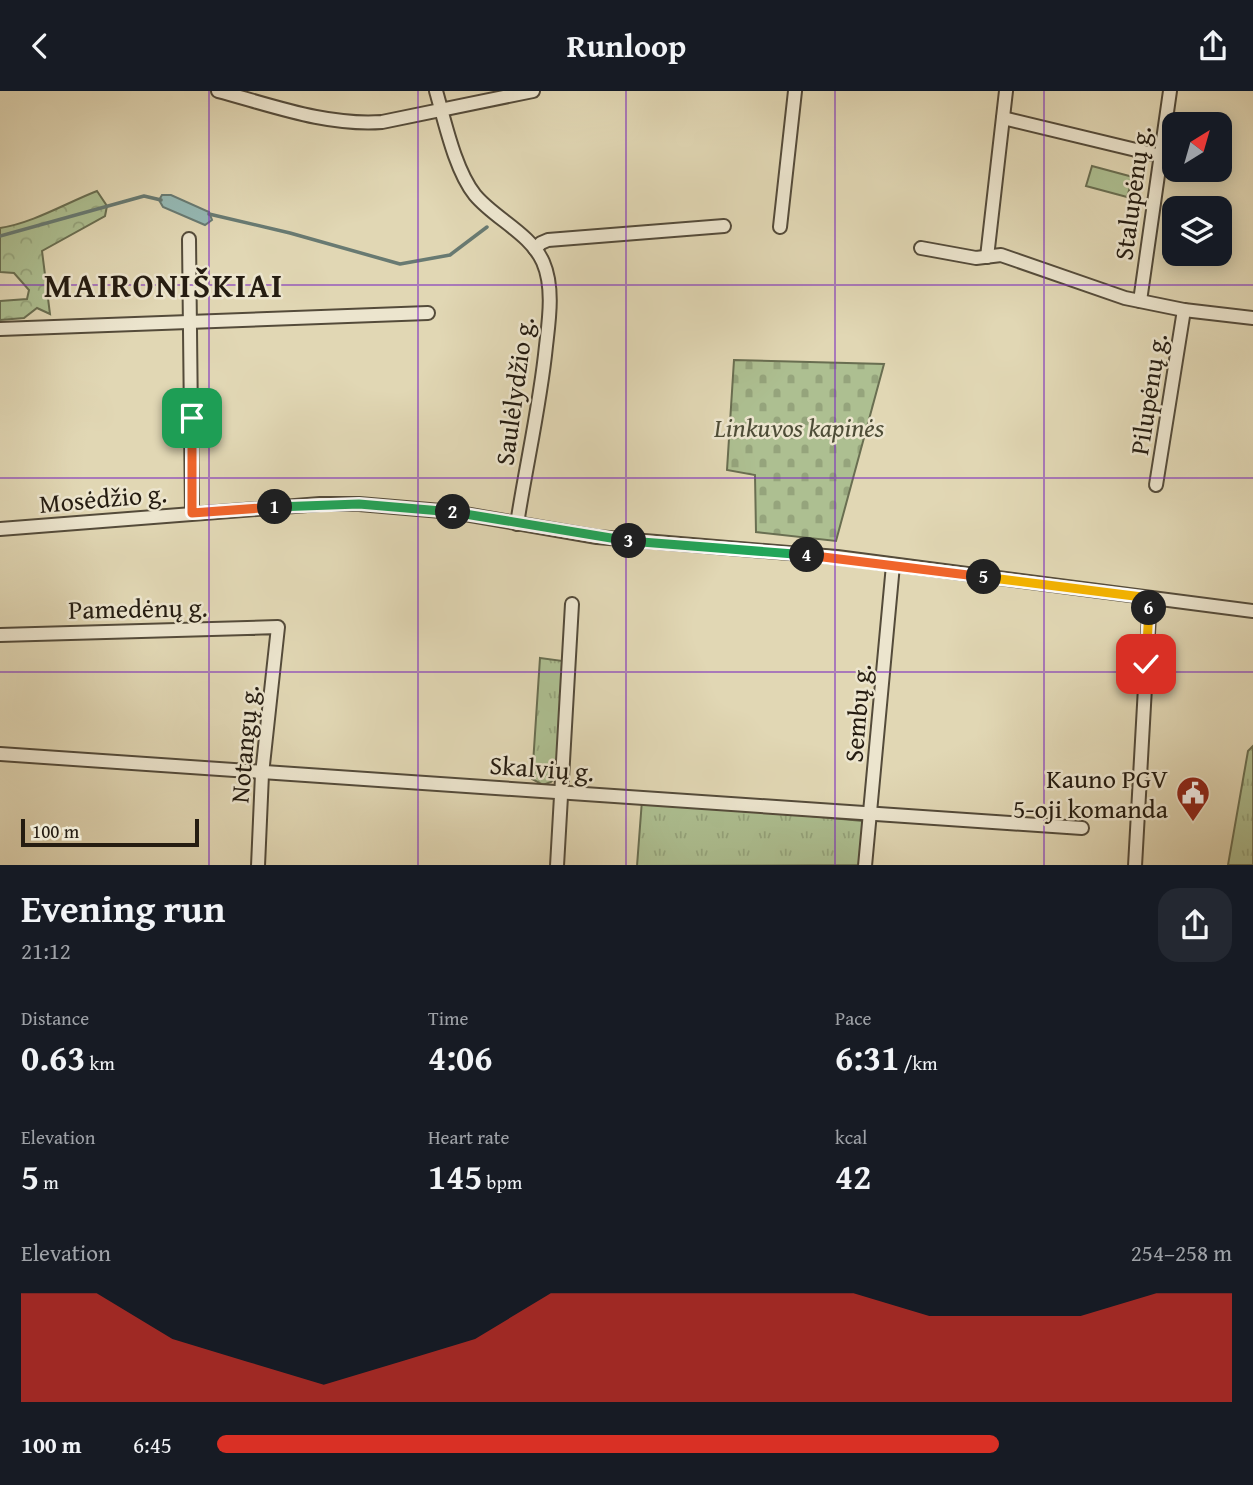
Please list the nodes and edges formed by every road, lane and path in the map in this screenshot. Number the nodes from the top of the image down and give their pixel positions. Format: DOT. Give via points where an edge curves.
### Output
graph roads {
  1 [pos="218,91"];
  2 [pos="436,91"];
  3 [pos="533,91"];
  4 [pos="794,91"];
  5 [pos="1006,91"];
  6 [pos="1170,91"];
  7 [pos="441,110"];
  8 [pos="1003,118"];
  9 [pos="1161,156"];
  10 [pos="724,226"];
  11 [pos="780,227"];
  12 [pos="189,239"];
  13 [pos="535,249"];
  14 [pos="920,249"];
  15 [pos="988,257"];
  16 [pos="1140,301"];
  17 [pos="1184,310"];
  18 [pos="428,313"];
  19 [pos="1253,318"];
  20 [pos="191,323"];
  21 [pos="0,329"];
  22 [pos="1156,485"];
  23 [pos="192,513"];
  24 [pos="517,524"];
  25 [pos="0,529"];
  26 [pos="893,565"];
  27 [pos="1150,598"];
  28 [pos="572,604"];
  29 [pos="1253,611"];
  30 [pos="278,627"];
  31 [pos="0,635"];
  32 [pos="0,754"];
  33 [pos="262,774"];
  34 [pos="561,792"];
  35 [pos="869,812"];
  36 [pos="1082,828"];
  37 [pos="258,865"];
  38 [pos="557,865"];
  39 [pos="865,865"];
  40 [pos="1135,865"];
  1 -- 7 [label="street" via="346,122 382,122"];
  2 -- 7 [label="street, Saulėlydžio g."];
  3 -- 7 [label="street"];
  4 -- 11 [label="street"];
  5 -- 8 [label="street"];
  6 -- 9 [label="street, Stalupėnų g."];
  7 -- 13 [label="street, Saulėlydžio g." via="471,189"];
  8 -- 9 [label="street"];
  8 -- 15 [label="street"];
  9 -- 16 [label="street, Stalupėnų g."];
  10 -- 13 [label="street" via="548,240"];
  12 -- 20 [label="street"];
  13 -- 24 [label="street, Saulėlydžio g." via="546,273 549,318 541,398"];
  14 -- 15 [label="street"];
  15 -- 16 [label="street" via="1002,255"];
  16 -- 17 [label="street"];
  17 -- 19 [label="street"];
  17 -- 22 [label="street, Pilupėnų g."];
  18 -- 20 [label="street"];
  20 -- 21 [label="street"];
  20 -- 23 [label="street"];
  23 -- 24 [label="street, Mosėdžio g." via="359,504 453,512"];
  23 -- 25 [label="street, Mosėdžio g."];
  24 -- 26 [label="street, Mosėdžio g." via="648,543"];
  26 -- 27 [label="street, Mosėdžio g."];
  26 -- 35 [label="street, Sembų g."];
  27 -- 29 [label="street, Mosėdžio g."];
  27 -- 40 [label="street"];
  28 -- 34 [label="street"];
  30 -- 31 [label="street, Pamedėnų g."];
  30 -- 33 [label="street, Notangų g."];
  32 -- 33 [label="street, Skalvių g."];
  33 -- 34 [label="street, Skalvių g."];
  33 -- 37 [label="street, Notangų g."];
  34 -- 35 [label="street, Skalvių g."];
  34 -- 38 [label="street"];
  35 -- 36 [label="street, Skalvių g."];
  35 -- 39 [label="street, Sembų g."];
}
